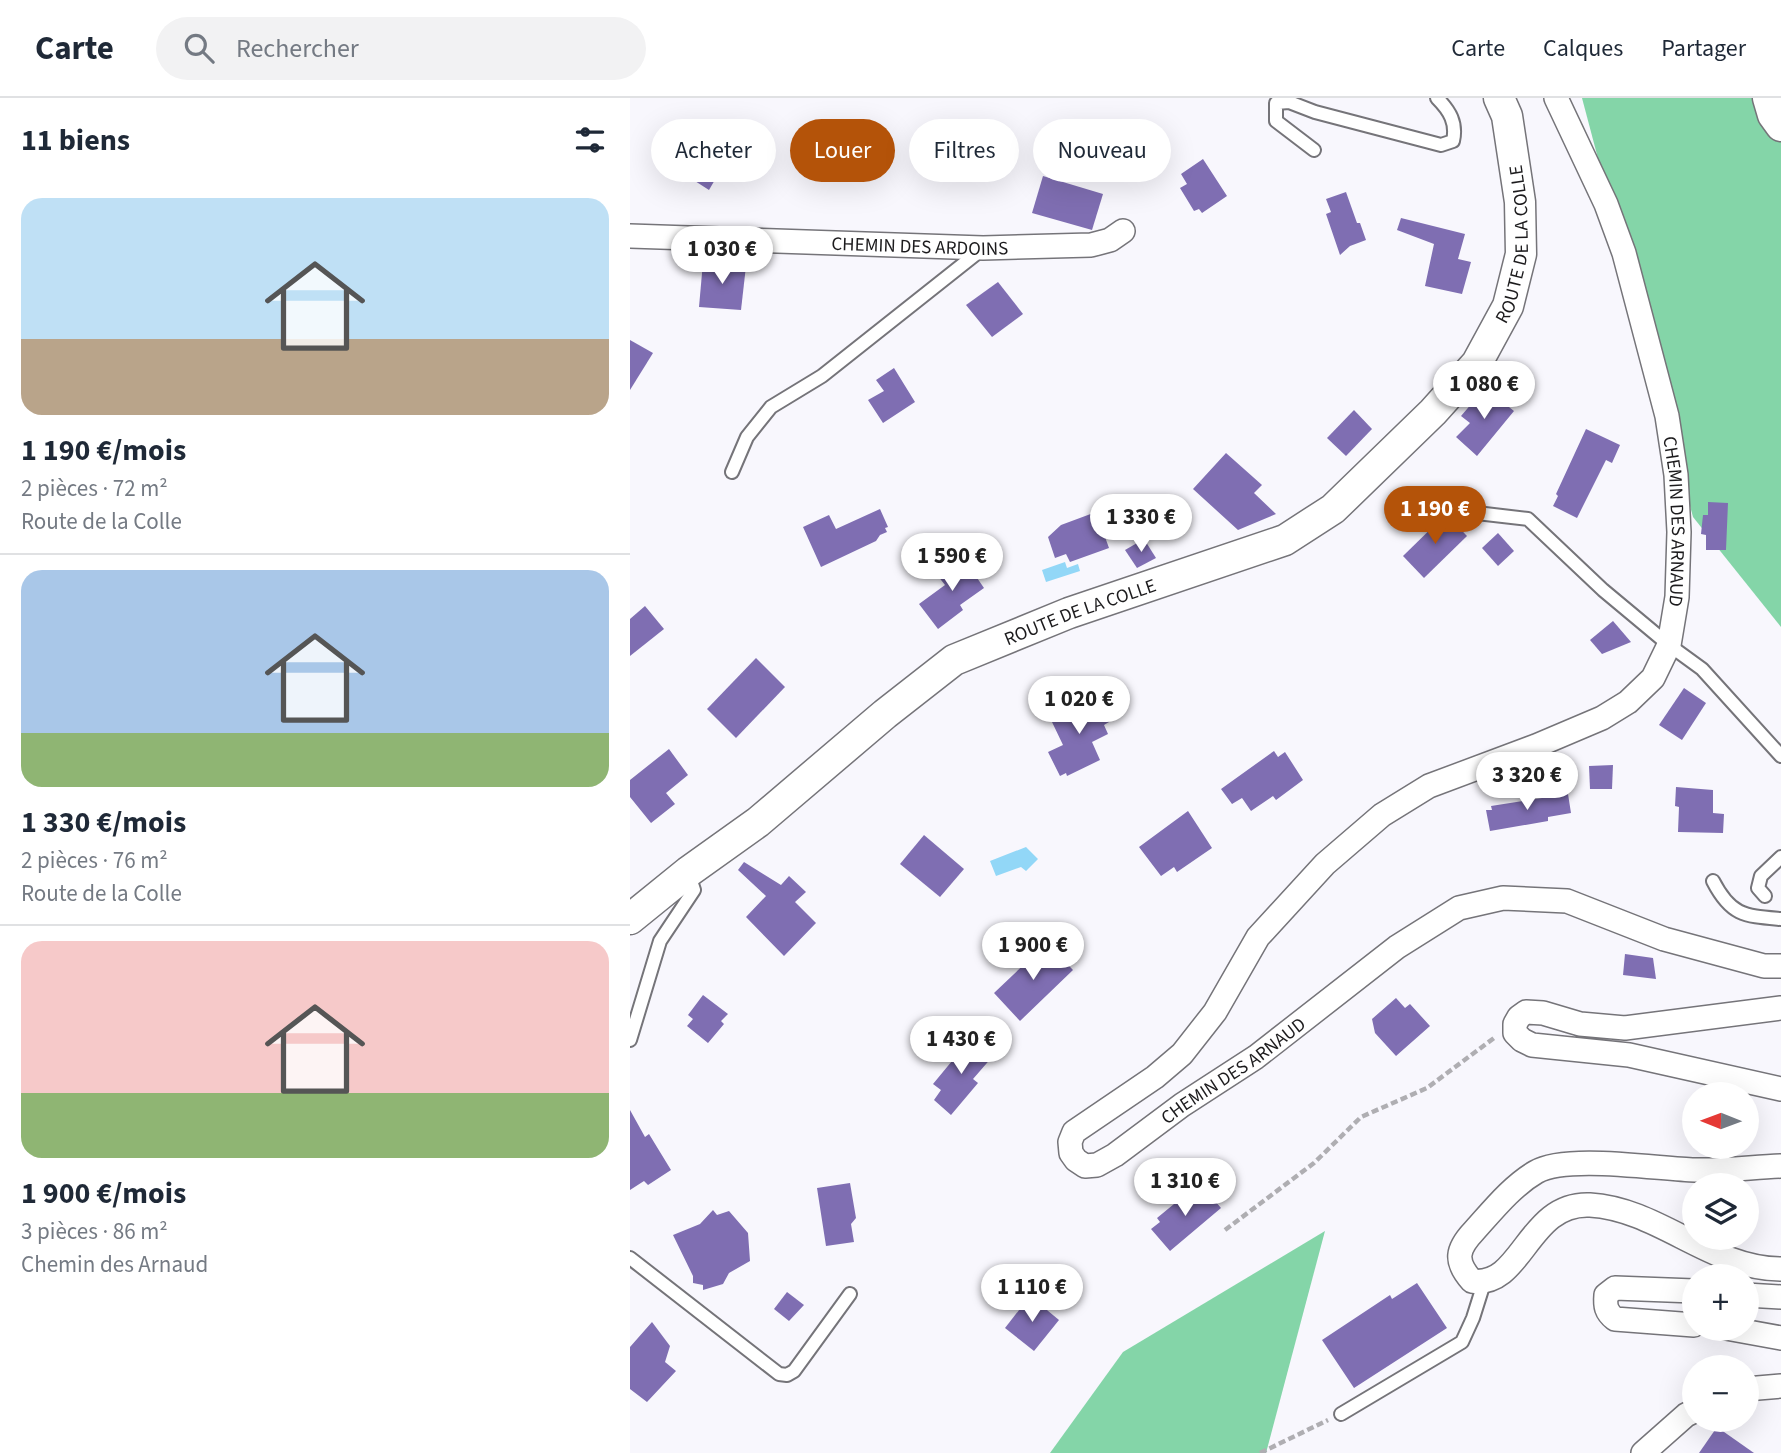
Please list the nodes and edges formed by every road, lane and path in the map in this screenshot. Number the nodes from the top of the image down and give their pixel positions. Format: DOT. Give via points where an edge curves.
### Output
graph roads {
  1 [pos="1437,98"];
  2 [pos="1499,98"];
  3 [pos="1556,98"];
  4 [pos="1768,98"];
  5 [pos="1781,126"];
  6 [pos="1314,150"];
  7 [pos="1123,231"];
  8 [pos="631,242"];
  9 [pos="983,248"];
  10 [pos="732,472"];
  11 [pos="1468,512"];
  12 [pos="1669,645"];
  13 [pos="1781,756"];
  14 [pos="1781,858"];
  15 [pos="688,872"];
  16 [pos="1713,881"];
  17 [pos="1765,896"];
  18 [pos="630,919"];
  19 [pos="1781,919"];
  20 [pos="1781,966"];
  21 [pos="1781,1009"];
  22 [pos="1515,1024"];
  23 [pos="630,1040"];
  24 [pos="1781,1089"];
  25 [pos="1781,1166"];
  26 [pos="1225,1230"];
  27 [pos="630,1258"];
  28 [pos="1781,1269"];
  29 [pos="1484,1283"];
  30 [pos="1682,1292"];
  31 [pos="850,1294"];
  32 [pos="1759,1296"];
  33 [pos="1781,1297"];
  34 [pos="1682,1324"];
  35 [pos="1759,1334"];
  36 [pos="1781,1338"];
  37 [pos="1781,1386"];
  38 [pos="1759,1389"];
  39 [pos="1341,1414"];
  40 [pos="1682,1419"];
  41 [pos="1260,1453"];
  42 [pos="1643,1453"];
  1 -- 6 [label="lane" via="1456,127 1452,141 1441,145 1289,102 1276,103 1276,121"];
  2 -- 15 [label="street, ROUTE DE LA COLLE" via="1507,116 1520,202 1521,254 1508,306 1477,363 1333,509 1285,540 1069,613 954,660 758,822"];
  3 -- 12 [label="street, CHEMIN DES ARNAUD" via="1624,253 1667,416 1678,532"];
  4 -- 5 [label="street"];
  7 -- 9 [label="street, CHEMIN DES ARDOINS" via="1091,245"];
  8 -- 9 [label="street, CHEMIN DES ARDOINS"];
  9 -- 10 [label="lane" via="822,376 771,407 747,437"];
  11 -- 12 [label="lane" via="1528,519"];
  12 -- 13 [label="lane" via="1702,669"];
  12 -- 20 [label="street, CHEMIN DES ARNAUD" via="1653,678 1602,718 1429,786 1382,815 1334,856 1258,937 1215,1012 1182,1054 1073,1132 1071,1153 1085,1166 1115,1155 1256,1057 1397,947 1459,908 1503,898 1567,901 1664,939 1764,966"];
  14 -- 17 [label="lane" via="1761,876 1758,888"];
  15 -- 18 [label="street, ROUTE DE LA COLLE"];
  15 -- 23 [label="lane" via="694,890 660,941"];
  16 -- 19 [label="lane" via="1723,900 1746,916"];
  21 -- 22 [label="street" via="1625,1028 1526,1012"];
  22 -- 24 [label="street" via="1515,1032 1532,1045 1629,1055"];
  22 -- 26 [label="path" via="1427,1088 1361,1116 1314,1163"];
  25 -- 29 [label="street" via="1698,1170 1568,1163 1537,1171 1508,1194 1462,1244 1459,1261 1464,1272 1472,1281"];
  27 -- 31 [label="lane" via="779,1374 794,1371"];
  28 -- 29 [label="street" via="1721,1257 1631,1213 1589,1205 1564,1209 1545,1220 1516,1259"];
  29 -- 39 [label="lane" via="1462,1342"];
  30 -- 34 [label="street" via="1615,1289 1606,1295 1605,1305 1615,1319"];
  32 -- 33 [label="street"];
  35 -- 36 [label="street"];
  37 -- 38 [label="street"];
  39 -- 41 [label="path"];
  40 -- 42 [label="street"];
}
